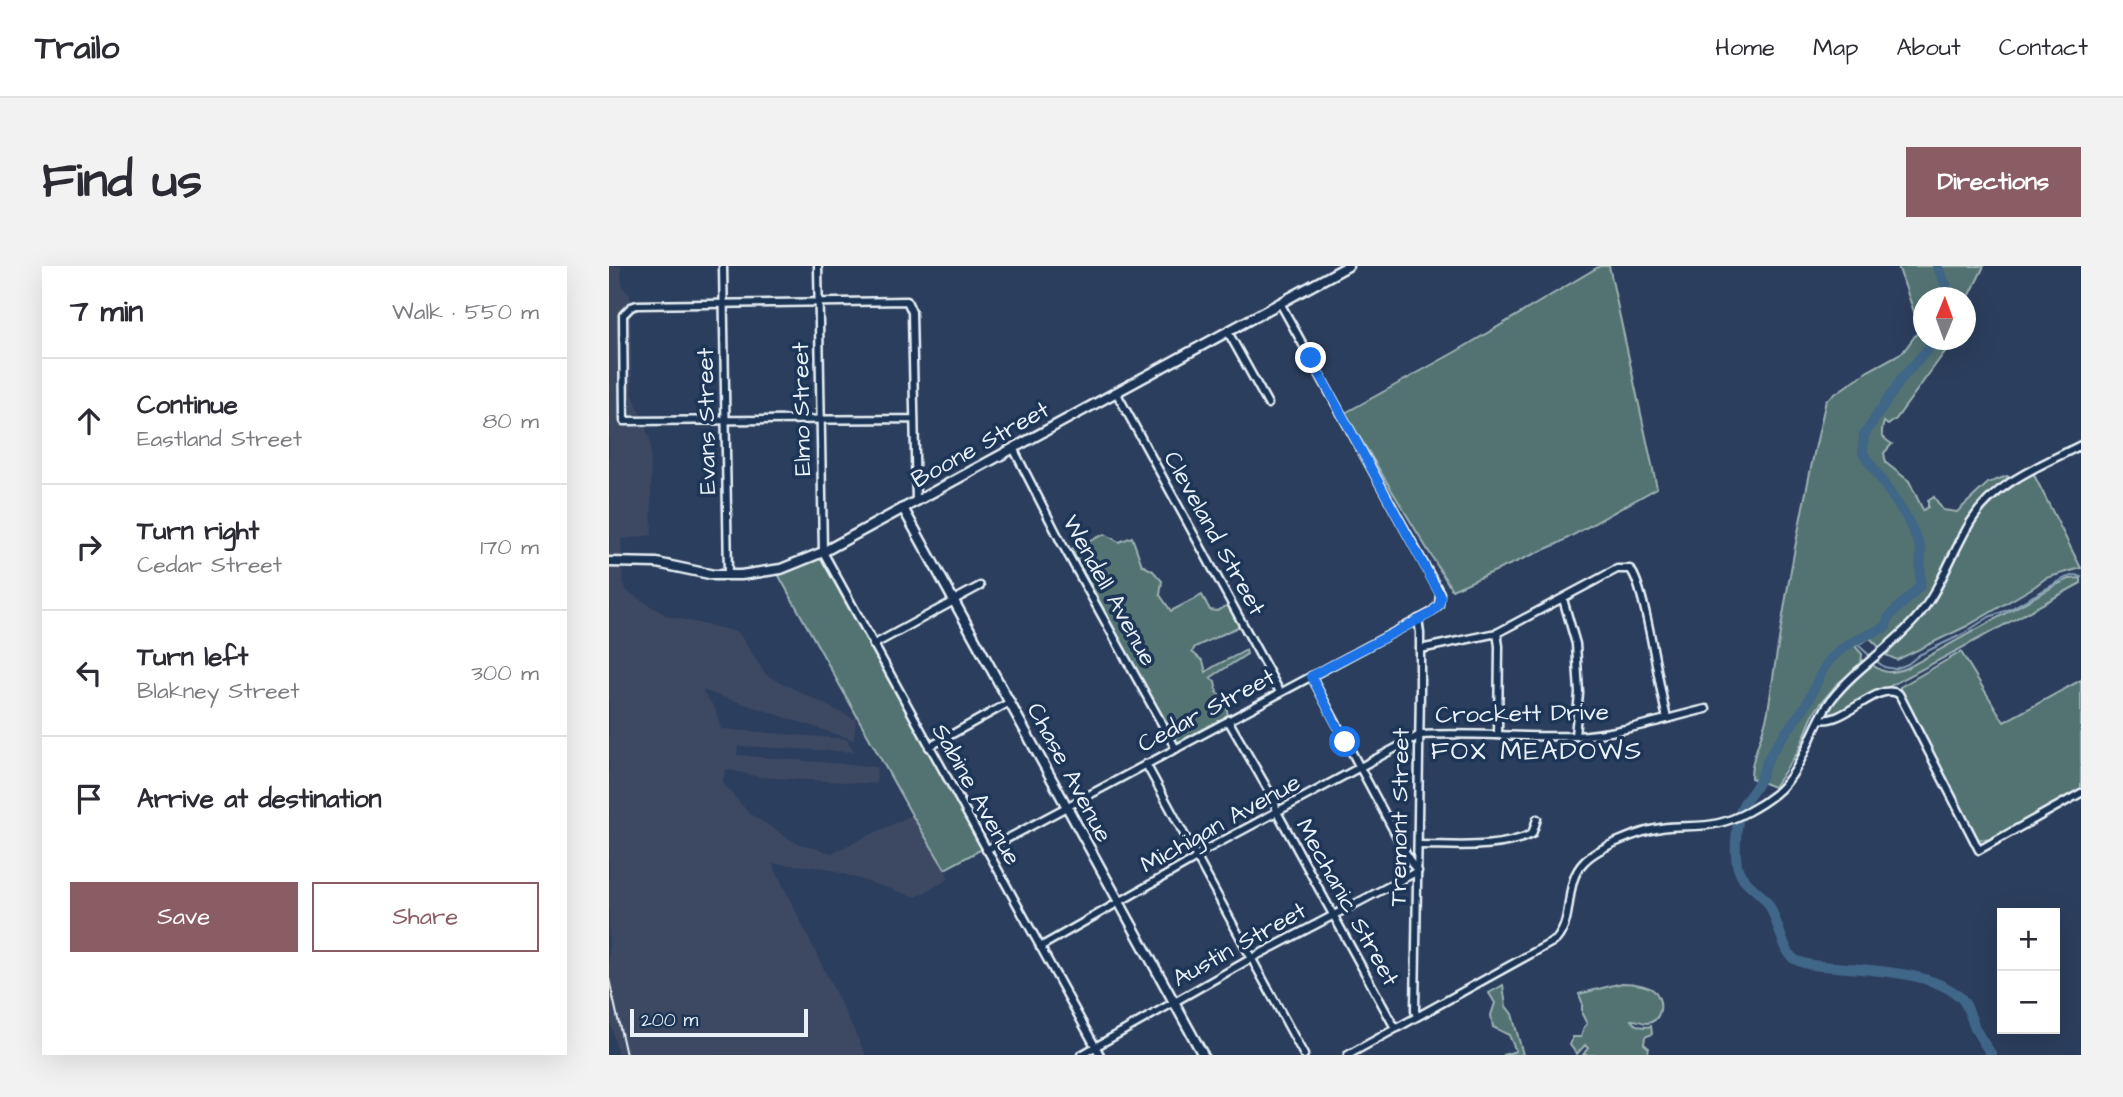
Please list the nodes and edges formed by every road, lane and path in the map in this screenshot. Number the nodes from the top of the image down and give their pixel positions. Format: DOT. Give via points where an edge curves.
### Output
graph roads {
  1 [pos="723,266"];
  2 [pos="818,266"];
  3 [pos="1348,266"];
  4 [pos="818,303"];
  5 [pos="1280,303"];
  6 [pos="723,305"];
  7 [pos="1228,332"];
  8 [pos="1117,392"];
  9 [pos="1268,404"];
  10 [pos="913,419"];
  11 [pos="726,420"];
  12 [pos="820,420"];
  13 [pos="2081,445"];
  14 [pos="1013,448"];
  15 [pos="916,501"];
  16 [pos="903,508"];
  17 [pos="823,552"];
  18 [pos="609,562"];
  19 [pos="729,575"];
  20 [pos="980,586"];
  21 [pos="1563,599"];
  22 [pos="954,600"];
  23 [pos="1418,620"];
  24 [pos="1497,633"];
  25 [pos="873,645"];
  26 [pos="1420,649"];
  27 [pos="1311,676"];
  28 [pos="1280,692"];
  29 [pos="1010,702"];
  30 [pos="1706,709"];
  31 [pos="1667,718"];
  32 [pos="1820,719"];
  33 [pos="1228,720"];
  34 [pos="1420,735"];
  35 [pos="1498,735"];
  36 [pos="1576,736"];
  37 [pos="929,747"];
  38 [pos="1176,749"];
  39 [pos="1146,764"];
  40 [pos="1359,768"];
  41 [pos="2081,793"];
  42 [pos="1067,807"];
  43 [pos="1277,812"];
  44 [pos="1537,819"];
  45 [pos="1418,845"];
  46 [pos="986,850"];
  47 [pos="1197,856"];
  48 [pos="1417,871"];
  49 [pos="1118,902"];
  50 [pos="1333,914"];
  51 [pos="1040,947"];
  52 [pos="1252,958"];
  53 [pos="1174,1001"];
  54 [pos="1417,1016"];
  55 [pos="1395,1028"];
  56 [pos="1095,1047"];
  57 [pos="1081,1055"];
  58 [pos="1100,1055"];
  59 [pos="1203,1055"];
  60 [pos="1304,1055"];
  61 [pos="1348,1055"];
  1 -- 6 [label="street, Evans Street"];
  2 -- 4 [label="street, Elmo Street"];
  3 -- 5 [label="street, Boone Street"];
  4 -- 6 [label="street"];
  4 -- 10 [label="street" via="908,301 912,312"];
  4 -- 12 [label="street, Elmo Street"];
  5 -- 7 [label="street, Boone Street"];
  5 -- 23 [label="street, Cedar Street" via="1438,588 1441,601"];
  6 -- 11 [label="street, Evans Street"];
  6 -- 11 [label="street" via="637,305 624,315 624,421"];
  7 -- 8 [label="street, Boone Street"];
  7 -- 9 [label="street"];
  8 -- 14 [label="street, Boone Street"];
  8 -- 28 [label="street, Cleveland Street"];
  10 -- 12 [label="street"];
  10 -- 15 [label="street"];
  11 -- 12 [label="street"];
  11 -- 19 [label="street, Evans Street"];
  12 -- 17 [label="street, Elmo Street"];
  13 -- 32 [label="street" via="2011,481 1990,498 1971,521 1928,603 1907,629 1839,691"];
  14 -- 15 [label="street, Boone Street"];
  14 -- 38 [label="street, Wendell Avenue"];
  15 -- 16 [label="street, Boone Street"];
  16 -- 17 [label="street, Boone Street"];
  16 -- 22 [label="street, Chase Avenue"];
  17 -- 19 [label="street, Boone Street" via="781,569"];
  17 -- 25 [label="street, Sabine Avenue"];
  18 -- 19 [label="street, Boone Street" via="657,563"];
  20 -- 22 [label="street"];
  21 -- 24 [label="street"];
  21 -- 31 [label="street" via="1617,569 1630,569"];
  21 -- 36 [label="street" via="1576,644"];
  22 -- 25 [label="street"];
  22 -- 29 [label="street, Chase Avenue"];
  23 -- 26 [label="street, Tremont Street"];
  23 -- 27 [label="street, Cedar Street"];
  24 -- 26 [label="street"];
  24 -- 35 [label="street"];
  25 -- 37 [label="street, Sabine Avenue"];
  26 -- 34 [label="street, Tremont Street"];
  27 -- 28 [label="street, Cedar Street"];
  27 -- 40 [label="street"];
  28 -- 33 [label="street, Cedar Street"];
  29 -- 37 [label="street"];
  29 -- 42 [label="street, Chase Avenue"];
  30 -- 31 [label="street, Crockett Drive"];
  31 -- 36 [label="street, Crockett Drive"];
  32 -- 41 [label="street" via="1833,718 1881,693 1899,694 1979,849"];
  32 -- 54 [label="street" via="1799,766 1767,800 1730,820 1654,829 1599,851 1578,868 1565,925 1556,940"];
  33 -- 38 [label="street, Cedar Street"];
  33 -- 43 [label="street, Mechanic Street"];
  34 -- 35 [label="street, Crockett Drive"];
  34 -- 40 [label="street, Michigan Avenue"];
  34 -- 45 [label="street, Tremont Street"];
  35 -- 36 [label="street, Crockett Drive"];
  37 -- 46 [label="street, Sabine Avenue"];
  38 -- 39 [label="street, Cedar Street"];
  39 -- 42 [label="street, Cedar Street"];
  39 -- 47 [label="street"];
  40 -- 43 [label="street, Michigan Avenue"];
  40 -- 48 [label="street"];
  42 -- 46 [label="street, Cedar Street"];
  42 -- 49 [label="street, Chase Avenue"];
  43 -- 47 [label="street, Michigan Avenue"];
  43 -- 50 [label="street, Mechanic Street"];
  44 -- 45 [label="street" via="1532,834 1516,841"];
  45 -- 48 [label="street, Tremont Street"];
  46 -- 51 [label="street, Sabine Avenue"];
  47 -- 49 [label="street, Michigan Avenue"];
  47 -- 52 [label="street"];
  48 -- 50 [label="street, Austin Street"];
  48 -- 54 [label="street, Tremont Street"];
  49 -- 51 [label="street, Michigan Avenue"];
  49 -- 53 [label="street, Chase Avenue"];
  50 -- 52 [label="street, Austin Street"];
  50 -- 55 [label="street, Mechanic Street"];
  51 -- 56 [label="street, Sabine Avenue"];
  52 -- 53 [label="street, Austin Street"];
  52 -- 60 [label="street"];
  53 -- 56 [label="street, Austin Street"];
  53 -- 59 [label="street, Chase Avenue"];
  54 -- 55 [label="street"];
  55 -- 61 [label="street"];
  56 -- 57 [label="street, Austin Street"];
  56 -- 58 [label="street, Sabine Avenue"];
}
